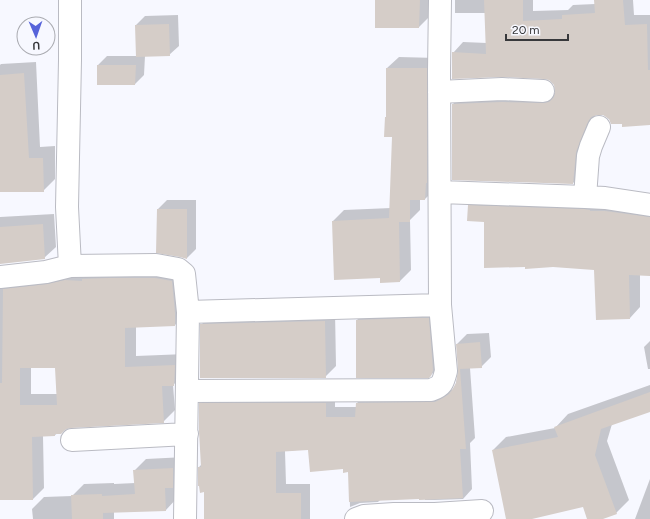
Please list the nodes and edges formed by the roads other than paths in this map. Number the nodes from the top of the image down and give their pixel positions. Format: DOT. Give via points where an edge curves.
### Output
graph roads {
  1 [pos="70,0"];
  2 [pos="440,0"];
  3 [pos="543,91"];
  4 [pos="439,92"];
  5 [pos="599,127"];
  6 [pos="440,192"];
  7 [pos="585,197"];
  8 [pos="650,205"];
  9 [pos="70,266"];
  10 [pos="0,277"];
  11 [pos="440,305"];
  12 [pos="188,312"];
  13 [pos="187,392"];
  14 [pos="187,434"];
  15 [pos="72,440"];
  16 [pos="482,511"];
  17 [pos="185,519"];
  18 [pos="356,519"];
  1 -- 9 [label="street" via="67,207"];
  2 -- 4 [label="street"];
  3 -- 4 [label="street" via="502,89"];
  4 -- 6 [label="street"];
  5 -- 7 [label="street" via="588,156"];
  6 -- 7 [label="street"];
  6 -- 11 [label="street"];
  7 -- 8 [label="street"];
  9 -- 10 [label="street" via="46,272"];
  9 -- 12 [label="street" via="156,265 178,269 184,274"];
  11 -- 12 [label="street"];
  11 -- 13 [label="street" via="446,371 440,386 431,390"];
  12 -- 13 [label="street"];
  13 -- 14 [label="street"];
  14 -- 15 [label="street"];
  14 -- 17 [label="street"];
  16 -- 18 [label="street" via="394,514"];
}
